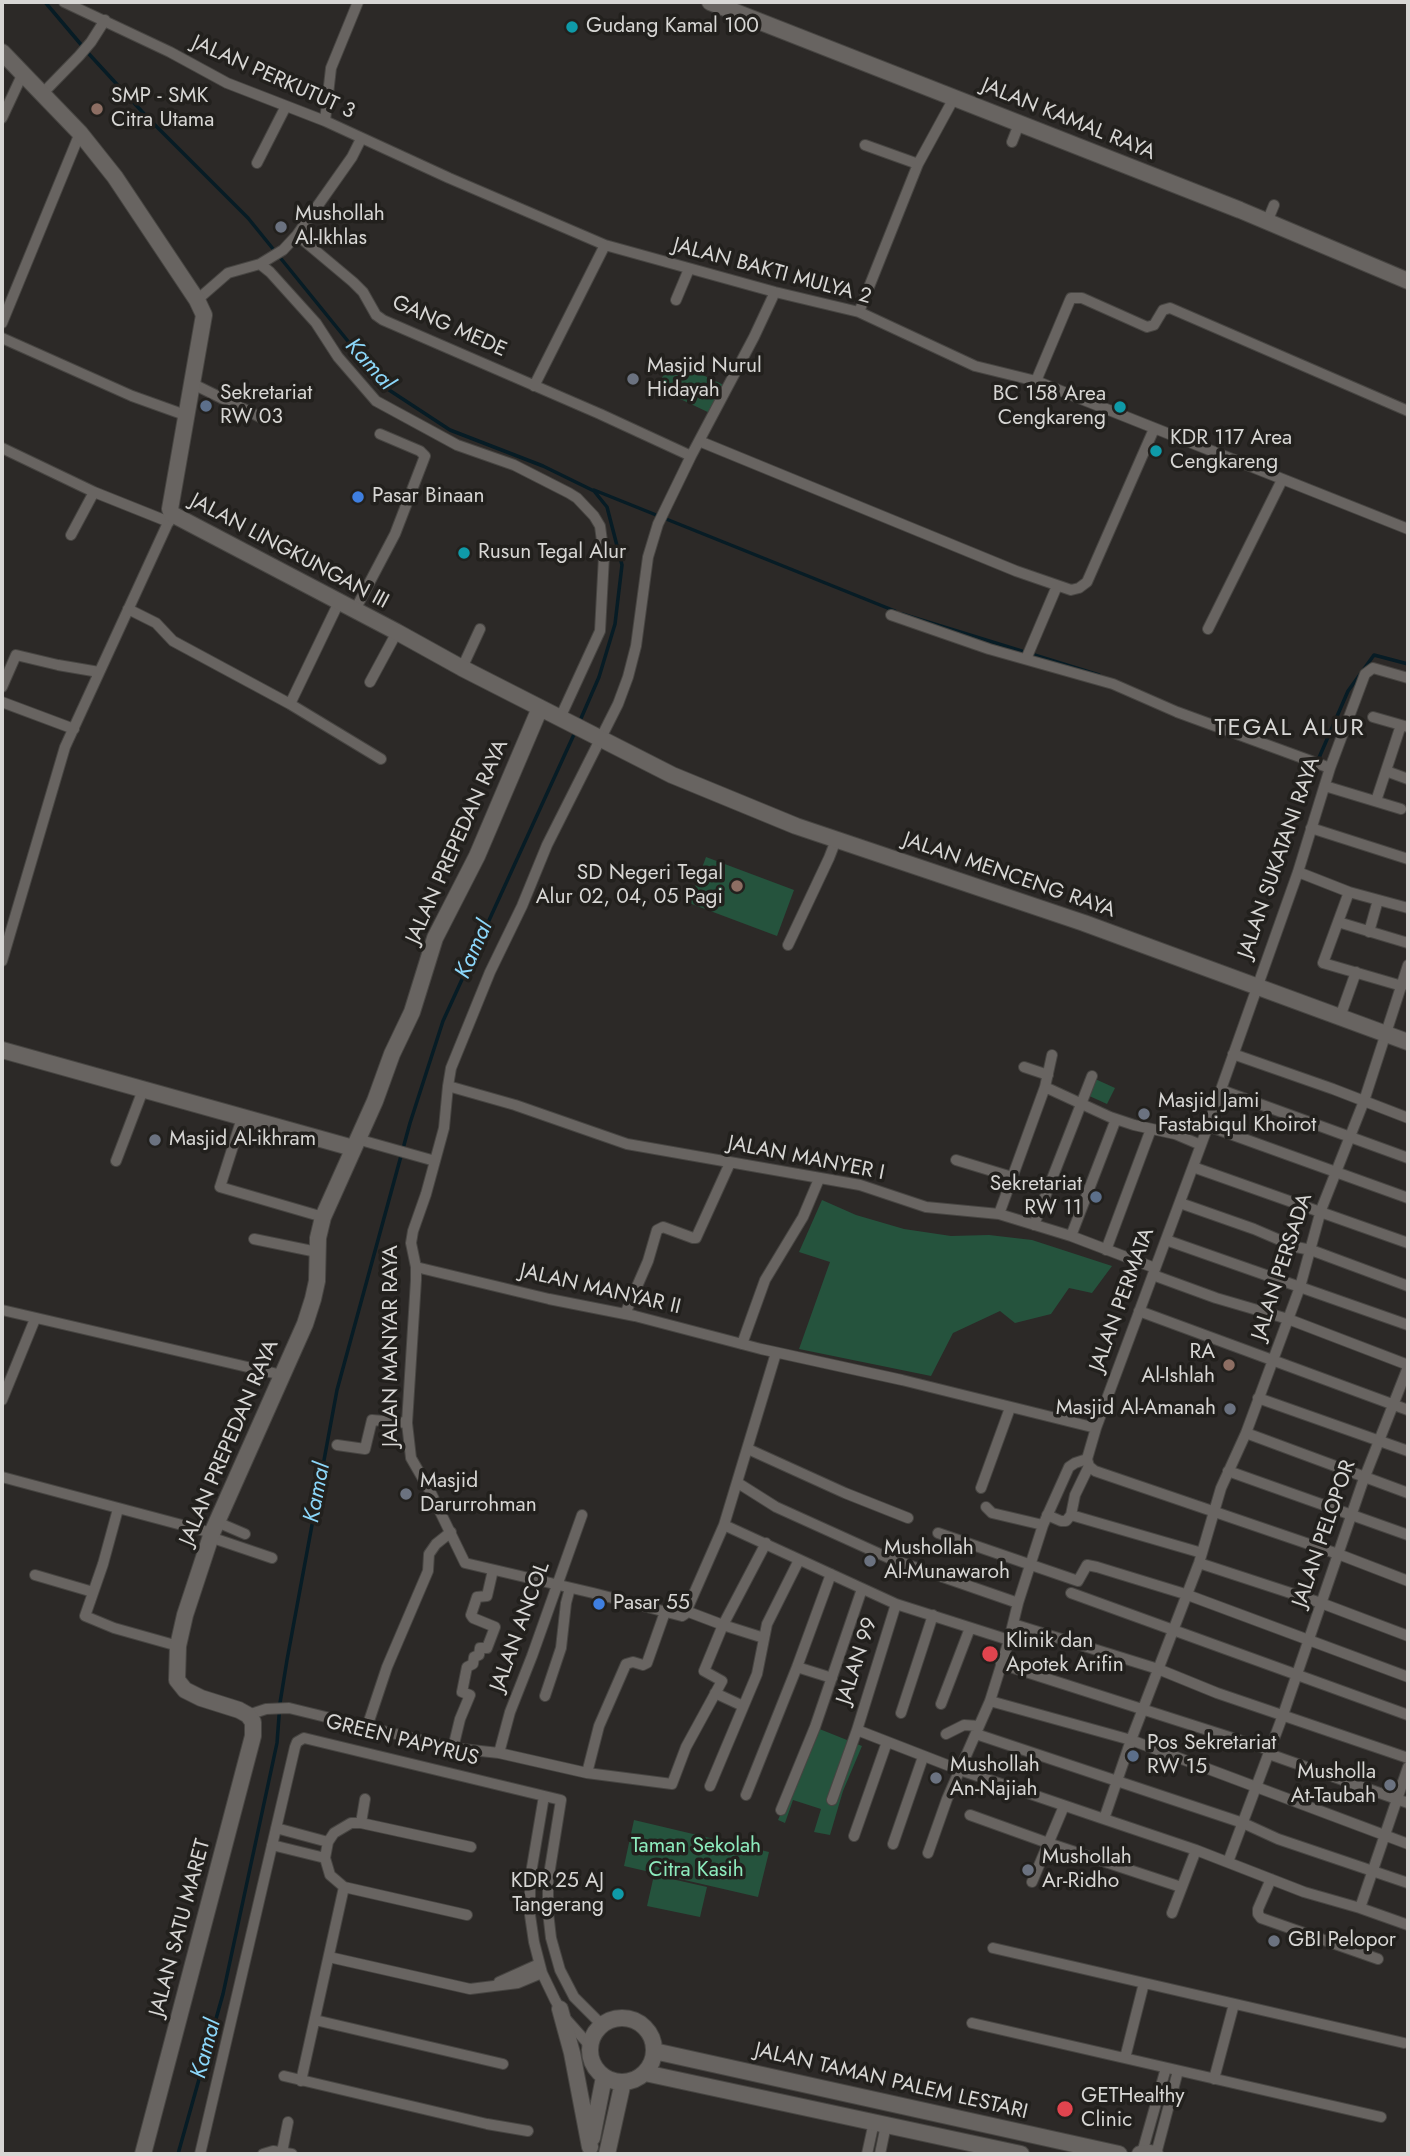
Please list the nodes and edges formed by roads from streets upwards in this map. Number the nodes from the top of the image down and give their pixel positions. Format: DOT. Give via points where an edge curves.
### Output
graph roads {
  1 [pos="64,2"];
  2 [pos="358,2"];
  3 [pos="710,2"];
  4 [pos="105,20"];
  5 [pos="2,52"];
  6 [pos="23,73"];
  7 [pos="43,93"];
  8 [pos="954,97"];
  9 [pos="286,106"];
  10 [pos="2,118"];
  11 [pos="325,121"];
  12 [pos="1019,124"];
  13 [pos="80,133"];
  14 [pos="361,139"];
  15 [pos="1012,142"];
  16 [pos="865,145"];
  17 [pos="257,163"];
  18 [pos="918,164"];
  19 [pos="1274,205"];
  20 [pos="1267,222"];
  21 [pos="297,235"];
  22 [pos="605,245"];
  23 [pos="262,263"];
  24 [pos="689,269"];
  25 [pos="1408,281"];
  26 [pos="775,292"];
  27 [pos="197,300"];
  28 [pos="676,300"];
  29 [pos="5,305"];
  30 [pos="859,312"];
  31 [pos="2,323"];
  32 [pos="2,338"];
  33 [pos="1037,381"];
  34 [pos="191,383"];
  35 [pos="534,386"];
  36 [pos="1408,411"];
  37 [pos="185,415"];
  38 [pos="262,418"];
  39 [pos="1154,429"];
  40 [pos="380,434"];
  41 [pos="699,441"];
  42 [pos="2,448"];
  43 [pos="691,456"];
  44 [pos="1282,480"];
  45 [pos="94,492"];
  46 [pos="170,518"];
  47 [pos="1408,529"];
  48 [pos="71,535"];
  49 [pos="1057,586"];
  50 [pos="339,601"];
  51 [pos="128,609"];
  52 [pos="355,610"];
  53 [pos="891,615"];
  54 [pos="480,629"];
  55 [pos="1208,629"];
  56 [pos="397,632"];
  57 [pos="1028,655"];
  58 [pos="462,668"];
  59 [pos="99,672"];
  60 [pos="1408,678"];
  61 [pos="370,682"];
  62 [pos="2,687"];
  63 [pos="2,702"];
  64 [pos="290,704"];
  65 [pos="540,708"];
  66 [pos="1373,718"];
  67 [pos="563,719"];
  68 [pos="1404,726"];
  69 [pos="74,729"];
  70 [pos="594,735"];
  71 [pos="381,759"];
  72 [pos="1331,768"];
  73 [pos="1386,772"];
  74 [pos="1408,779"];
  75 [pos="1325,786"];
  76 [pos="1376,801"];
  77 [pos="1401,809"];
  78 [pos="1311,828"];
  79 [pos="836,840"];
  80 [pos="1408,859"];
  81 [pos="1298,872"];
  82 [pos="1349,892"];
  83 [pos="1378,900"];
  84 [pos="1408,908"];
  85 [pos="1338,922"];
  86 [pos="1369,932"];
  87 [pos="1408,943"];
  88 [pos="788,946"];
  89 [pos="2,961"];
  90 [pos="1408,965"];
  91 [pos="1356,972"];
  92 [pos="1256,986"];
  93 [pos="1402,986"];
  94 [pos="1340,1017"];
  95 [pos="1389,1028"];
  96 [pos="1408,1042"];
  97 [pos="2,1050"];
  98 [pos="1233,1054"];
  99 [pos="1052,1055"];
  100 [pos="1024,1067"];
  101 [pos="1048,1074"];
  102 [pos="1092,1076"];
  103 [pos="447,1086"];
  104 [pos="1045,1087"];
  105 [pos="143,1090"];
  106 [pos="1221,1090"];
  107 [pos="1364,1101"];
  108 [pos="1080,1104"];
  109 [pos="242,1118"];
  110 [pos="1408,1118"];
  111 [pos="1116,1119"];
  112 [pos="1208,1126"];
  113 [pos="1152,1129"];
  114 [pos="1349,1136"];
  115 [pos="355,1144"];
  116 [pos="1201,1145"];
  117 [pos="1408,1158"];
  118 [pos="956,1160"];
  119 [pos="116,1161"];
  120 [pos="435,1161"];
  121 [pos="730,1163"];
  122 [pos="1193,1167"];
  123 [pos="1336,1171"];
  124 [pos="1012,1177"];
  125 [pos="819,1179"];
  126 [pos="1408,1198"];
  127 [pos="1180,1203"];
  128 [pos="1321,1210"];
  129 [pos="999,1214"];
  130 [pos="323,1217"];
  131 [pos="1034,1225"];
  132 [pos="1071,1236"];
  133 [pos="254,1239"];
  134 [pos="1166,1240"];
  135 [pos="1408,1243"];
  136 [pos="1106,1250"];
  137 [pos="1311,1250"];
  138 [pos="317,1252"];
  139 [pos="415,1267"];
  140 [pos="1154,1271"];
  141 [pos="1408,1286"];
  142 [pos="1300,1287"];
  143 [pos="2,1310"];
  144 [pos="1139,1311"];
  145 [pos="625,1314"];
  146 [pos="35,1319"];
  147 [pos="1288,1319"];
  148 [pos="1408,1325"];
  149 [pos="742,1344"];
  150 [pos="776,1353"];
  151 [pos="1273,1360"];
  152 [pos="1408,1366"];
  153 [pos="282,1375"];
  154 [pos="1258,1398"];
  155 [pos="2,1400"];
  156 [pos="1394,1404"];
  157 [pos="1010,1408"];
  158 [pos="1408,1409"];
  159 [pos="407,1423"];
  160 [pos="1096,1428"];
  161 [pos="1246,1433"];
  162 [pos="1380,1439"];
  163 [pos="337,1445"];
  164 [pos="748,1448"];
  165 [pos="1408,1451"];
  166 [pos="1088,1462"];
  167 [pos="1228,1471"];
  168 [pos="1365,1476"];
  169 [pos="2,1478"];
  170 [pos="738,1483"];
  171 [pos="982,1489"];
  172 [pos="1408,1493"];
  173 [pos="986,1507"];
  174 [pos="118,1509"];
  175 [pos="1213,1511"];
  176 [pos="582,1515"];
  177 [pos="1071,1515"];
  178 [pos="1351,1515"];
  179 [pos="908,1518"];
  180 [pos="1045,1520"];
  181 [pos="724,1525"];
  182 [pos="213,1531"];
  183 [pos="452,1532"];
  184 [pos="938,1533"];
  185 [pos="245,1534"];
  186 [pos="1408,1535"];
  187 [pos="766,1543"];
  188 [pos="1338,1554"];
  189 [pos="272,1558"];
  190 [pos="1200,1558"];
  191 [pos="799,1560"];
  192 [pos="1031,1564"];
  193 [pos="493,1570"];
  194 [pos="831,1574"];
  195 [pos="35,1576"];
  196 [pos="1408,1581"];
  197 [pos="558,1585"];
  198 [pos="570,1588"];
  199 [pos="862,1589"];
  200 [pos="93,1592"];
  201 [pos="1071,1593"];
  202 [pos="1185,1594"];
  203 [pos="1018,1603"];
  204 [pos="1321,1603"];
  205 [pos="896,1604"];
  206 [pos="686,1611"];
  207 [pos="665,1612"];
  208 [pos="933,1615"];
  209 [pos="1013,1624"];
  210 [pos="723,1625"];
  211 [pos="970,1628"];
  212 [pos="1173,1630"];
  213 [pos="1408,1636"];
  214 [pos="764,1638"];
  215 [pos="1009,1640"];
  216 [pos="1308,1640"];
  217 [pos="178,1646"];
  218 [pos="1001,1664"];
  219 [pos="797,1667"];
  220 [pos="1158,1669"];
  221 [pos="1297,1674"];
  222 [pos="1408,1677"];
  223 [pos="832,1678"];
  224 [pos="715,1693"];
  225 [pos="545,1696"];
  226 [pos="990,1700"];
  227 [pos="941,1704"];
  228 [pos="743,1706"];
  229 [pos="1143,1708"];
  230 [pos="901,1713"];
  231 [pos="248,1715"];
  232 [pos="1283,1715"];
  233 [pos="1408,1715"];
  234 [pos="367,1727"];
  235 [pos="857,1730"];
  236 [pos="978,1730"];
  237 [pos="946,1734"];
  238 [pos="1130,1740"];
  239 [pos="887,1742"];
  240 [pos="453,1748"];
  241 [pos="1270,1752"];
  242 [pos="499,1753"];
  243 [pos="923,1757"];
  244 [pos="1408,1758"];
  245 [pos="1408,1767"];
  246 [pos="960,1770"];
  247 [pos="587,1773"];
  248 [pos="1117,1780"];
  249 [pos="710,1786"];
  250 [pos="1256,1787"];
  251 [pos="746,1795"];
  252 [pos="544,1796"];
  253 [pos="365,1799"];
  254 [pos="832,1800"];
  255 [pos="1403,1801"];
  256 [pos="1064,1806"];
  257 [pos="780,1810"];
  258 [pos="970,1815"];
  259 [pos="1104,1819"];
  260 [pos="361,1822"];
  261 [pos="1245,1825"];
  262 [pos="276,1828"];
  263 [pos="854,1836"];
  264 [pos="1384,1836"];
  265 [pos="328,1842"];
  266 [pos="1048,1843"];
  267 [pos="893,1844"];
  268 [pos="1408,1844"];
  269 [pos="272,1845"];
  270 [pos="471,1847"];
  271 [pos="1196,1850"];
  272 [pos="928,1853"];
  273 [pos="325,1858"];
  274 [pos="1228,1862"];
  275 [pos="1372,1869"];
  276 [pos="1271,1879"];
  277 [pos="1032,1882"];
  278 [pos="1408,1883"];
  279 [pos="344,1887"];
  280 [pos="1181,1887"];
  281 [pos="1360,1908"];
  282 [pos="1172,1913"];
  283 [pos="467,1915"];
  284 [pos="1408,1925"];
  285 [pos="993,1948"];
  286 [pos="329,1957"];
  287 [pos="1378,1959"];
  288 [pos="541,1969"];
  289 [pos="1144,1983"];
  290 [pos="1234,2004"];
  291 [pos="560,2009"];
  292 [pos="314,2020"];
  293 [pos="972,2023"];
  294 [pos="602,2025"];
  295 [pos="1404,2043"];
  296 [pos="590,2046"];
  297 [pos="654,2051"];
  298 [pos="1125,2058"];
  299 [pos="503,2064"];
  300 [pos="1166,2068"];
  301 [pos="1178,2071"];
  302 [pos="645,2073"];
  303 [pos="284,2076"];
  304 [pos="604,2077"];
  305 [pos="1214,2079"];
  306 [pos="301,2081"];
  307 [pos="623,2082"];
  308 [pos="1381,2117"];
  309 [pos="288,2122"];
  310 [pos="880,2124"];
  311 [pos="528,2131"];
  312 [pos="589,2151"];
  313 [pos="287,2153"];
  314 [pos="143,2154"];
  315 [pos="201,2154"];
  316 [pos="263,2154"];
  317 [pos="607,2154"];
  318 [pos="867,2154"];
  319 [pos="880,2154"];
  320 [pos="1021,2154"];
  321 [pos="1119,2154"];
  322 [pos="1149,2154"];
  1 -- 4 [label="street, JALAN PERKUTUT 3"];
  2 -- 11 [label="street" via="331,68"];
  3 -- 8 [label="street, JALAN KAMAL RAYA"];
  4 -- 7 [label="street" via="91,42"];
  4 -- 9 [label="street, JALAN PERKUTUT 3" via="228,83"];
  5 -- 6 [label="street, JALAN LINGKUNGAN III"];
  6 -- 7 [label="street, JALAN LINGKUNGAN III"];
  6 -- 10 [label="street"];
  7 -- 13 [label="street, JALAN LINGKUNGAN III"];
  8 -- 12 [label="street, JALAN KAMAL RAYA"];
  8 -- 18 [label="street"];
  9 -- 11 [label="street, JALAN PERKUTUT 3"];
  9 -- 17 [label="street"];
  11 -- 14 [label="street, JALAN PERKUTUT 3"];
  12 -- 15 [label="street"];
  12 -- 20 [label="street, JALAN KAMAL RAYA"];
  13 -- 27 [label="street, JALAN LINGKUNGAN III"];
  13 -- 29 [label="street"];
  14 -- 21 [label="street"];
  14 -- 22 [label="street, JALAN BAKTI MULYA 2"];
  16 -- 18 [label="street"];
  18 -- 30 [label="street"];
  19 -- 20 [label="street"];
  20 -- 25 [label="street, JALAN KAMAL RAYA"];
  21 -- 23 [label="street"];
  21 -- 35 [label="street, GANG MEDE" via="353,282 383,320"];
  22 -- 24 [label="street, JALAN BAKTI MULYA 2"];
  22 -- 35 [label="street"];
  23 -- 27 [label="street" via="228,273"];
  23 -- 67 [label="street" via="376,401 457,445 569,493 594,516 604,556 600,631"];
  24 -- 26 [label="street, JALAN BAKTI MULYA 2"];
  24 -- 28 [label="street"];
  26 -- 30 [label="street, JALAN BAKTI MULYA 2"];
  26 -- 41 [label="street, JALAN MANYAR RAYA"];
  27 -- 34 [label="street, JALAN LINGKUNGAN III" via="205,315"];
  29 -- 31 [label="street"];
  30 -- 33 [label="street, JALAN BAKTI MULYA 2" via="975,366"];
  32 -- 37 [label="street" via="132,397"];
  33 -- 36 [label="street" via="1071,298 1082,298 1147,327 1170,308"];
  33 -- 39 [label="street, JALAN BAKTI MULYA 2"];
  34 -- 37 [label="street, JALAN LINGKUNGAN III"];
  34 -- 38 [label="street"];
  35 -- 43 [label="street, GANG MEDE"];
  37 -- 46 [label="street, JALAN LINGKUNGAN III"];
  39 -- 44 [label="street, JALAN BAKTI MULYA 2"];
  39 -- 49 [label="street" via="1087,582 1075,589"];
  40 -- 52 [label="street" via="425,457 395,534"];
  41 -- 43 [label="street, JALAN MANYAR RAYA"];
  41 -- 49 [label="street"];
  42 -- 45 [label="street"];
  43 -- 70 [label="street, JALAN MANYAR RAYA" via="658,524 648,557 628,677 618,704"];
  44 -- 47 [label="street, JALAN BAKTI MULYA 2"];
  44 -- 55 [label="street"];
  45 -- 46 [label="street"];
  45 -- 48 [label="street"];
  46 -- 50 [label="street, JALAN LINGKUNGAN III"];
  46 -- 51 [label="street"];
  49 -- 57 [label="street"];
  50 -- 52 [label="street, JALAN LINGKUNGAN III"];
  50 -- 64 [label="street"];
  51 -- 59 [label="street"];
  51 -- 64 [label="street" via="156,623 173,641"];
  52 -- 56 [label="street, JALAN LINGKUNGAN III"];
  53 -- 57 [label="street"];
  54 -- 58 [label="street"];
  56 -- 58 [label="street, JALAN LINGKUNGAN III"];
  56 -- 61 [label="street"];
  57 -- 72 [label="street"];
  58 -- 65 [label="street, JALAN LINGKUNGAN III"];
  59 -- 62 [label="street" via="16,655"];
  59 -- 69 [label="street"];
  60 -- 72 [label="street, JALAN SUKATANI RAYA" via="1373,668 1365,674"];
  63 -- 69 [label="street"];
  64 -- 71 [label="street"];
  65 -- 67 [label="street, JALAN LINGKUNGAN III"];
  65 -- 115 [label="street, JALAN PREPEDAN RAYA" via="477,856 435,939 412,1012"];
  66 -- 68 [label="street"];
  67 -- 70 [label="street, JALAN LINGKUNGAN III"];
  68 -- 73 [label="street"];
  69 -- 89 [label="street"];
  70 -- 79 [label="street, JALAN MENCENG RAYA" via="672,775"];
  70 -- 103 [label="street, JALAN MANYAR RAYA" via="458,1048"];
  72 -- 75 [label="street, JALAN SUKATANI RAYA"];
  73 -- 74 [label="street"];
  73 -- 76 [label="street"];
  75 -- 76 [label="street"];
  75 -- 78 [label="street, JALAN SUKATANI RAYA"];
  76 -- 77 [label="street"];
  78 -- 80 [label="street"];
  78 -- 81 [label="street, JALAN SUKATANI RAYA"];
  79 -- 88 [label="street"];
  79 -- 92 [label="street, JALAN MENCENG RAYA"];
  81 -- 82 [label="street"];
  81 -- 92 [label="street, JALAN SUKATANI RAYA"];
  82 -- 83 [label="street"];
  82 -- 85 [label="street"];
  83 -- 84 [label="street"];
  83 -- 86 [label="street"];
  85 -- 86 [label="street"];
  85 -- 91 [label="street" via="1324,962"];
  86 -- 87 [label="street"];
  90 -- 93 [label="street, JALAN PERSADA"];
  91 -- 93 [label="street"];
  91 -- 94 [label="street"];
  92 -- 94 [label="street, JALAN MENCENG RAYA"];
  92 -- 98 [label="street, JALAN PERMATA"];
  93 -- 95 [label="street, JALAN PERSADA"];
  94 -- 95 [label="street, JALAN MENCENG RAYA"];
  95 -- 96 [label="street, JALAN MENCENG RAYA"];
  95 -- 107 [label="street, JALAN PERSADA"];
  97 -- 105 [label="street"];
  98 -- 106 [label="street, JALAN PERMATA"];
  98 -- 107 [label="street"];
  99 -- 101 [label="street"];
  100 -- 101 [label="street"];
  101 -- 104 [label="street"];
  102 -- 108 [label="street"];
  103 -- 120 [label="street, JALAN MANYAR RAYA" via="444,1128"];
  103 -- 121 [label="street, JALAN MANYER I" via="627,1144"];
  104 -- 108 [label="street"];
  104 -- 124 [label="street"];
  105 -- 109 [label="street"];
  105 -- 119 [label="street"];
  106 -- 112 [label="street, JALAN PERMATA"];
  106 -- 114 [label="street"];
  107 -- 110 [label="street"];
  107 -- 114 [label="street, JALAN PERSADA"];
  108 -- 111 [label="street"];
  108 -- 131 [label="street"];
  109 -- 115 [label="street"];
  109 -- 130 [label="street" via="220,1186"];
  111 -- 113 [label="street"];
  111 -- 132 [label="street"];
  112 -- 116 [label="street, JALAN PERMATA"];
  112 -- 123 [label="street"];
  113 -- 116 [label="street"];
  113 -- 136 [label="street"];
  114 -- 117 [label="street"];
  114 -- 123 [label="street, JALAN PERSADA"];
  115 -- 120 [label="street"];
  115 -- 130 [label="street, JALAN PREPEDAN RAYA"];
  116 -- 122 [label="street, JALAN PERMATA"];
  118 -- 124 [label="street"];
  120 -- 139 [label="street, JALAN MANYAR RAYA" via="412,1231"];
  121 -- 125 [label="street, JALAN MANYER I"];
  121 -- 145 [label="street" via="696,1238 663,1227 657,1230"];
  122 -- 127 [label="street, JALAN PERMATA"];
  122 -- 128 [label="street"];
  123 -- 126 [label="street"];
  123 -- 128 [label="street, JALAN PERSADA"];
  124 -- 129 [label="street"];
  125 -- 129 [label="street, JALAN MANYER I" via="860,1185 926,1207"];
  125 -- 149 [label="street" via="803,1217 765,1280"];
  127 -- 134 [label="street, JALAN PERMATA"];
  127 -- 137 [label="street"];
  128 -- 135 [label="street"];
  128 -- 137 [label="street, JALAN PERSADA"];
  129 -- 131 [label="street, JALAN MANYER I"];
  130 -- 138 [label="street, JALAN PREPEDAN RAYA"];
  131 -- 132 [label="street, JALAN MANYER I"];
  132 -- 136 [label="street, JALAN MANYER I"];
  133 -- 138 [label="street"];
  134 -- 140 [label="street, JALAN PERMATA"];
  134 -- 142 [label="street"];
  136 -- 140 [label="street, JALAN MANYER I"];
  137 -- 141 [label="street"];
  137 -- 142 [label="street, JALAN PERSADA"];
  138 -- 153 [label="street, JALAN PREPEDAN RAYA" via="313,1299"];
  139 -- 145 [label="street, JALAN MANYAR II"];
  139 -- 159 [label="street, JALAN MANYAR RAYA"];
  140 -- 144 [label="street, JALAN PERMATA"];
  140 -- 147 [label="street, JALAN MANYER I" via="1216,1298"];
  142 -- 147 [label="street, JALAN PERSADA"];
  142 -- 148 [label="street"];
  143 -- 146 [label="street"];
  144 -- 151 [label="street"];
  144 -- 160 [label="street, JALAN PERMATA"];
  145 -- 149 [label="street, JALAN MANYAR II"];
  146 -- 153 [label="street"];
  146 -- 155 [label="street"];
  147 -- 151 [label="street, JALAN PERSADA"];
  147 -- 152 [label="street, JALAN MANYER I"];
  149 -- 150 [label="street, JALAN MANYAR II"];
  150 -- 157 [label="street"];
  150 -- 164 [label="street"];
  151 -- 154 [label="street, JALAN PERSADA"];
  151 -- 156 [label="street"];
  152 -- 156 [label="street, JALAN PELOPOR"];
  153 -- 182 [label="street, JALAN PREPEDAN RAYA"];
  154 -- 161 [label="street, JALAN PERSADA"];
  154 -- 162 [label="street"];
  156 -- 158 [label="street"];
  156 -- 162 [label="street, JALAN PELOPOR"];
  157 -- 160 [label="street"];
  157 -- 171 [label="street"];
  159 -- 163 [label="street" via="372,1420 365,1449"];
  159 -- 183 [label="street, JALAN MANYAR RAYA" via="411,1458"];
  160 -- 166 [label="street, JALAN PERMATA"];
  161 -- 167 [label="street, JALAN PERSADA"];
  161 -- 168 [label="street"];
  162 -- 165 [label="street"];
  162 -- 168 [label="street, JALAN PELOPOR"];
  164 -- 170 [label="street"];
  164 -- 179 [label="street"];
  166 -- 175 [label="street" via="1095,1471"];
  166 -- 177 [label="street, JALAN PERMATA"];
  166 -- 180 [label="street" via="1069,1467"];
  167 -- 175 [label="street, JALAN PERSADA"];
  167 -- 178 [label="street"];
  168 -- 172 [label="street"];
  168 -- 178 [label="street, JALAN PELOPOR"];
  169 -- 174 [label="street"];
  170 -- 181 [label="street"];
  170 -- 203 [label="street" via="800,1520 891,1559"];
  173 -- 180 [label="street" via="992,1513"];
  174 -- 182 [label="street"];
  174 -- 200 [label="street"];
  175 -- 188 [label="street"];
  175 -- 190 [label="street, JALAN PERSADA"];
  176 -- 197 [label="street, JALAN ANCOL"];
  177 -- 180 [label="street" via="1066,1521"];
  177 -- 190 [label="street"];
  178 -- 186 [label="street"];
  178 -- 188 [label="street, JALAN PELOPOR"];
  180 -- 192 [label="street"];
  181 -- 187 [label="street"];
  181 -- 206 [label="street"];
  182 -- 185 [label="street"];
  182 -- 189 [label="street"];
  182 -- 217 [label="street, JALAN PREPEDAN RAYA"];
  183 -- 193 [label="street, JALAN MANYAR RAYA" via="465,1563"];
  183 -- 234 [label="street" via="429,1554 428,1571"];
  184 -- 192 [label="street"];
  187 -- 191 [label="street"];
  187 -- 210 [label="street"];
  188 -- 196 [label="street"];
  188 -- 204 [label="street, JALAN PELOPOR"];
  190 -- 202 [label="street, JALAN PERSADA"];
  190 -- 204 [label="street"];
  191 -- 194 [label="street"];
  191 -- 214 [label="street"];
  192 -- 202 [label="street" via="1078,1581 1088,1564"];
  192 -- 203 [label="street"];
  193 -- 197 [label="street, JALAN MANYAR RAYA"];
  193 -- 240 [label="street" via="487,1596 477,1597 471,1615 495,1627 487,1648 480,1648 467,1667 462,1692 470,1695"];
  194 -- 199 [label="street"];
  194 -- 219 [label="street"];
  195 -- 200 [label="street"];
  197 -- 198 [label="street, JALAN MANYAR RAYA"];
  197 -- 242 [label="street, JALAN ANCOL"];
  198 -- 207 [label="street, JALAN MANYAR RAYA"];
  198 -- 225 [label="street" via="561,1648"];
  199 -- 205 [label="street"];
  199 -- 223 [label="street"];
  200 -- 217 [label="street" via="85,1616"];
  201 -- 212 [label="street"];
  202 -- 212 [label="street, JALAN PERSADA"];
  202 -- 216 [label="street"];
  203 -- 209 [label="street"];
  204 -- 213 [label="street"];
  204 -- 216 [label="street, JALAN PELOPOR"];
  205 -- 208 [label="street"];
  205 -- 235 [label="street, JALAN 99"];
  206 -- 207 [label="street, JALAN MANYAR RAYA" via="681,1616"];
  206 -- 210 [label="street"];
  207 -- 247 [label="street" via="647,1663 626,1664 599,1726"];
  208 -- 211 [label="street"];
  208 -- 230 [label="street"];
  209 -- 215 [label="street"];
  209 -- 220 [label="street"];
  210 -- 214 [label="street"];
  210 -- 224 [label="street" via="704,1671 722,1681"];
  211 -- 215 [label="street"];
  211 -- 227 [label="street"];
  212 -- 220 [label="street, JALAN PERSADA"];
  212 -- 221 [label="street"];
  214 -- 228 [label="street" via="757,1674"];
  215 -- 218 [label="street"];
  216 -- 221 [label="street, JALAN PELOPOR"];
  216 -- 222 [label="street"];
  217 -- 231 [label="street, JALAN PREPEDAN RAYA" via="177,1680 185,1690"];
  218 -- 226 [label="street"];
  218 -- 229 [label="street"];
  219 -- 223 [label="street"];
  219 -- 251 [label="street"];
  220 -- 229 [label="street, JALAN PERSADA"];
  220 -- 232 [label="street"];
  221 -- 232 [label="street, JALAN PELOPOR"];
  221 -- 233 [label="street"];
  223 -- 257 [label="street"];
  224 -- 228 [label="street"];
  224 -- 247 [label="street" via="685,1747 671,1784"];
  226 -- 236 [label="street"];
  226 -- 238 [label="street"];
  228 -- 249 [label="street"];
  229 -- 238 [label="street, JALAN PERSADA"];
  229 -- 241 [label="street"];
  231 -- 234 [label="street" via="289,1708"];
  231 -- 314 [label="street, JALAN SATU MARET" via="253,1736"];
  232 -- 241 [label="street, JALAN PELOPOR"];
  232 -- 244 [label="street"];
  234 -- 240 [label="street"];
  235 -- 239 [label="street"];
  235 -- 254 [label="street, JALAN 99"];
  236 -- 237 [label="street" via="964,1725"];
  236 -- 246 [label="street"];
  236 -- 248 [label="street"];
  238 -- 248 [label="street, JALAN PERSADA"];
  238 -- 250 [label="street"];
  239 -- 243 [label="street"];
  239 -- 263 [label="street"];
  240 -- 242 [label="street"];
  241 -- 250 [label="street, JALAN PELOPOR"];
  241 -- 255 [label="street"];
  242 -- 247 [label="street"];
  243 -- 246 [label="street"];
  243 -- 267 [label="street"];
  245 -- 255 [label="street"];
  246 -- 256 [label="street"];
  246 -- 272 [label="street"];
  248 -- 259 [label="street, JALAN PERSADA"];
  248 -- 261 [label="street"];
  250 -- 261 [label="street, JALAN PELOPOR"];
  250 -- 264 [label="street"];
  252 -- 262 [label="street, GREEN PAPYRUS" via="306,1737 296,1745"];
  252 -- 288 [label="street" via="530,1890"];
  252 -- 294 [label="street" via="561,1800 548,1881 551,1938 569,1988"];
  253 -- 260 [label="street"];
  255 -- 264 [label="street"];
  256 -- 259 [label="street"];
  256 -- 266 [label="street"];
  258 -- 266 [label="street"];
  259 -- 271 [label="street"];
  260 -- 265 [label="street" via="342,1827"];
  260 -- 270 [label="street"];
  261 -- 274 [label="street, JALAN PELOPOR"];
  261 -- 275 [label="street"];
  262 -- 265 [label="street"];
  262 -- 269 [label="street, GREEN PAPYRUS"];
  264 -- 268 [label="street"];
  264 -- 275 [label="street"];
  265 -- 273 [label="street"];
  266 -- 277 [label="street"];
  266 -- 280 [label="street"];
  269 -- 273 [label="street"];
  269 -- 315 [label="street, GREEN PAPYRUS"];
  271 -- 274 [label="street"];
  271 -- 280 [label="street"];
  273 -- 279 [label="street" via="330,1875"];
  274 -- 276 [label="street"];
  275 -- 278 [label="street"];
  275 -- 281 [label="street"];
  276 -- 281 [label="street"];
  276 -- 287 [label="street" via="1258,1912 1261,1918"];
  279 -- 283 [label="street"];
  279 -- 286 [label="street"];
  280 -- 282 [label="street"];
  281 -- 284 [label="street"];
  285 -- 289 [label="street"];
  286 -- 288 [label="street" via="470,1989 518,1983"];
  286 -- 292 [label="street"];
  288 -- 291 [label="street"];
  289 -- 290 [label="street"];
  289 -- 298 [label="street"];
  290 -- 295 [label="street"];
  290 -- 305 [label="street"];
  291 -- 296 [label="street"];
  291 -- 312 [label="street"];
  292 -- 299 [label="street"];
  292 -- 306 [label="street"];
  293 -- 298 [label="street"];
  294 -- 296 [label="street"];
  294 -- 297 [label="street" via="625,2017 637,2021 653,2039"];
  296 -- 304 [label="street" via="593,2066"];
  297 -- 302 [label="street"];
  297 -- 321 [label="street, JALAN TAMAN PALEM LESTARI"];
  298 -- 300 [label="street"];
  300 -- 301 [label="street"];
  300 -- 322 [label="street"];
  301 -- 305 [label="street"];
  301 -- 322 [label="street"];
  302 -- 307 [label="street"];
  302 -- 310 [label="street, JALAN TAMAN PALEM LESTARI"];
  303 -- 306 [label="street"];
  304 -- 307 [label="street"];
  304 -- 312 [label="street"];
  305 -- 308 [label="street"];
  306 -- 311 [label="street"];
  307 -- 317 [label="street"];
  309 -- 313 [label="street"];
  310 -- 318 [label="street"];
  310 -- 319 [label="street"];
  310 -- 320 [label="street, JALAN TAMAN PALEM LESTARI"];
  313 -- 316 [label="street"];
}
